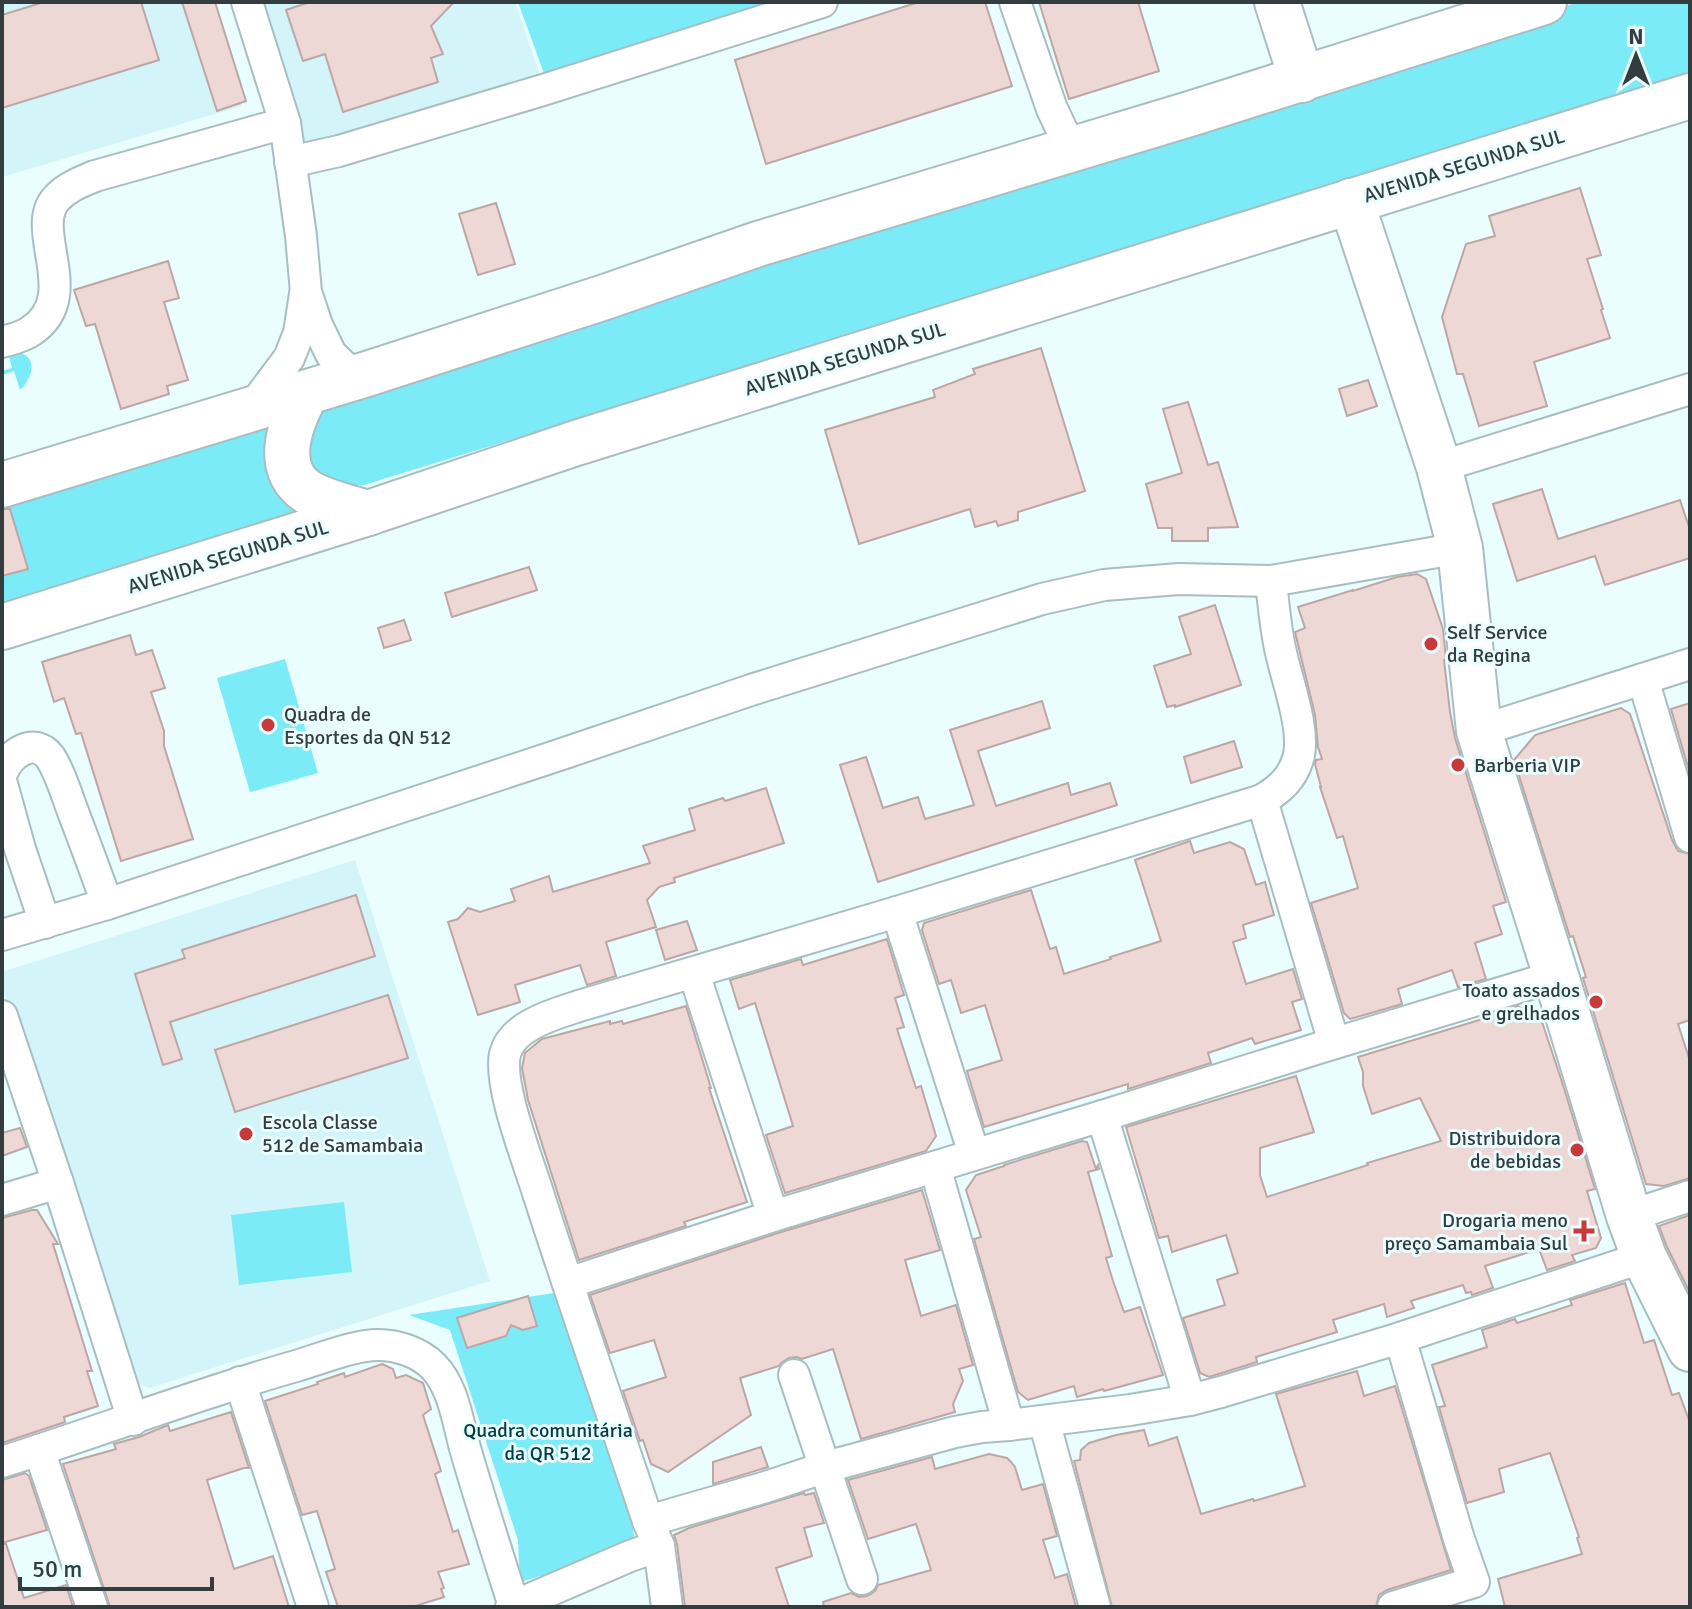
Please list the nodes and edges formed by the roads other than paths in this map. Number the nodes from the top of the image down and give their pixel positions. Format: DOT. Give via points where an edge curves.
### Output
graph roads {
  1 [pos="247,2"];
  2 [pos="822,2"];
  3 [pos="1015,2"];
  4 [pos="1277,2"];
  5 [pos="1544,2"];
  6 [pos="1302,80"];
  7 [pos="1690,96"];
  8 [pos="285,123"];
  9 [pos="1071,149"];
  10 [pos="290,162"];
  11 [pos="1351,201"];
  12 [pos="306,292"];
  13 [pos="2,342"];
  14 [pos="356,378"];
  15 [pos="1690,389"];
  16 [pos="306,394"];
  17 [pos="250,410"];
  18 [pos="1439,467"];
  19 [pos="2,485"];
  20 [pos="368,513"];
  21 [pos="1460,548"];
  22 [pos="1271,581"];
  23 [pos="2,627"];
  24 [pos="1690,664"];
  25 [pos="1643,679"];
  26 [pos="1479,731"];
  27 [pos="2,773"];
  28 [pos="2,784"];
  29 [pos="1262,800"];
  30 [pos="1690,837"];
  31 [pos="107,904"];
  32 [pos="897,912"];
  33 [pos="45,923"];
  34 [pos="2,935"];
  35 [pos="694,973"];
  36 [pos="1556,976"];
  37 [pos="2,1016"];
  38 [pos="1334,1043"];
  39 [pos="1102,1116"];
  40 [pos="974,1154"];
  41 [pos="935,1167"];
  42 [pos="58,1183"];
  43 [pos="1690,1196"];
  44 [pos="2,1200"];
  45 [pos="773,1216"];
  46 [pos="1629,1216"];
  47 [pos="1644,1257"];
  48 [pos="568,1283"];
  49 [pos="1400,1338"];
  50 [pos="1690,1349"];
  51 [pos="794,1375"];
  52 [pos="240,1382"];
  53 [pos="1190,1400"];
  54 [pos="133,1420"];
  55 [pos="1044,1421"];
  56 [pos="1009,1425"];
  57 [pos="39,1450"];
  58 [pos="2,1462"];
  59 [pos="826,1467"];
  60 [pos="654,1534"];
  61 [pos="862,1579"];
  62 [pos="1479,1594"];
  63 [pos="513,1606"];
  64 [pos="92,1607"];
  65 [pos="313,1607"];
  66 [pos="667,1607"];
  67 [pos="1095,1607"];
  68 [pos="1393,1607"];
  1 -- 8 [label="street"];
  2 -- 10 [label="street" via="518,98"];
  3 -- 9 [label="street"];
  4 -- 6 [label="main road"];
  5 -- 6 [label="main road"];
  6 -- 9 [label="main road"];
  7 -- 11 [label="main road, AVENIDA SEGUNDA SUL"];
  8 -- 10 [label="street"];
  8 -- 13 [label="street" via="95,176 56,198 48,224 55,286 50,310 32,331"];
  9 -- 14 [label="main road" via="758,244"];
  10 -- 12 [label="street"];
  11 -- 18 [label="main road"];
  11 -- 20 [label="main road, AVENIDA SEGUNDA SUL"];
  12 -- 14 [label="street" via="331,354"];
  12 -- 17 [label="street" via="289,358"];
  14 -- 16 [label="main road"];
  15 -- 18 [label="street"];
  16 -- 17 [label="main road"];
  16 -- 20 [label="main road" via="288,439 293,476 310,493"];
  17 -- 19 [label="main road"];
  18 -- 21 [label="main road"];
  20 -- 23 [label="main road, AVENIDA SEGUNDA SUL"];
  21 -- 22 [label="street"];
  21 -- 26 [label="main road"];
  22 -- 29 [label="street" via="1300,741 1292,773"];
  22 -- 31 [label="street" via="1164,580 1104,585 1042,599"];
  24 -- 25 [label="street"];
  25 -- 26 [label="street"];
  25 -- 30 [label="street"];
  26 -- 36 [label="main road"];
  27 -- 31 [label="street" via="17,752 27,748 51,758"];
  28 -- 33 [label="street"];
  29 -- 32 [label="street"];
  29 -- 38 [label="street"];
  31 -- 33 [label="street"];
  32 -- 35 [label="street"];
  32 -- 40 [label="street"];
  33 -- 34 [label="street"];
  35 -- 45 [label="street"];
  35 -- 48 [label="street" via="536,1021 505,1052 513,1114"];
  36 -- 38 [label="street"];
  36 -- 46 [label="main road"];
  37 -- 42 [label="street"];
  38 -- 39 [label="street"];
  39 -- 40 [label="street"];
  39 -- 53 [label="street"];
  40 -- 41 [label="street"];
  41 -- 45 [label="street"];
  41 -- 56 [label="street"];
  42 -- 44 [label="street"];
  42 -- 54 [label="street"];
  43 -- 46 [label="street"];
  45 -- 48 [label="street"];
  46 -- 47 [label="main road"];
  47 -- 49 [label="street"];
  47 -- 50 [label="main road"];
  48 -- 60 [label="street"];
  49 -- 53 [label="street"];
  49 -- 62 [label="street"];
  51 -- 59 [label="street"];
  52 -- 54 [label="street"];
  52 -- 63 [label="street" via="361,1346 395,1346 433,1366 448,1388"];
  52 -- 65 [label="street"];
  53 -- 55 [label="street"];
  54 -- 57 [label="street"];
  55 -- 56 [label="street"];
  55 -- 67 [label="street"];
  56 -- 59 [label="street" via="955,1432"];
  57 -- 58 [label="street"];
  57 -- 64 [label="street"];
  59 -- 60 [label="street"];
  59 -- 61 [label="street"];
  60 -- 63 [label="street" via="630,1556"];
  60 -- 66 [label="street"];
  62 -- 68 [label="street"];
}
